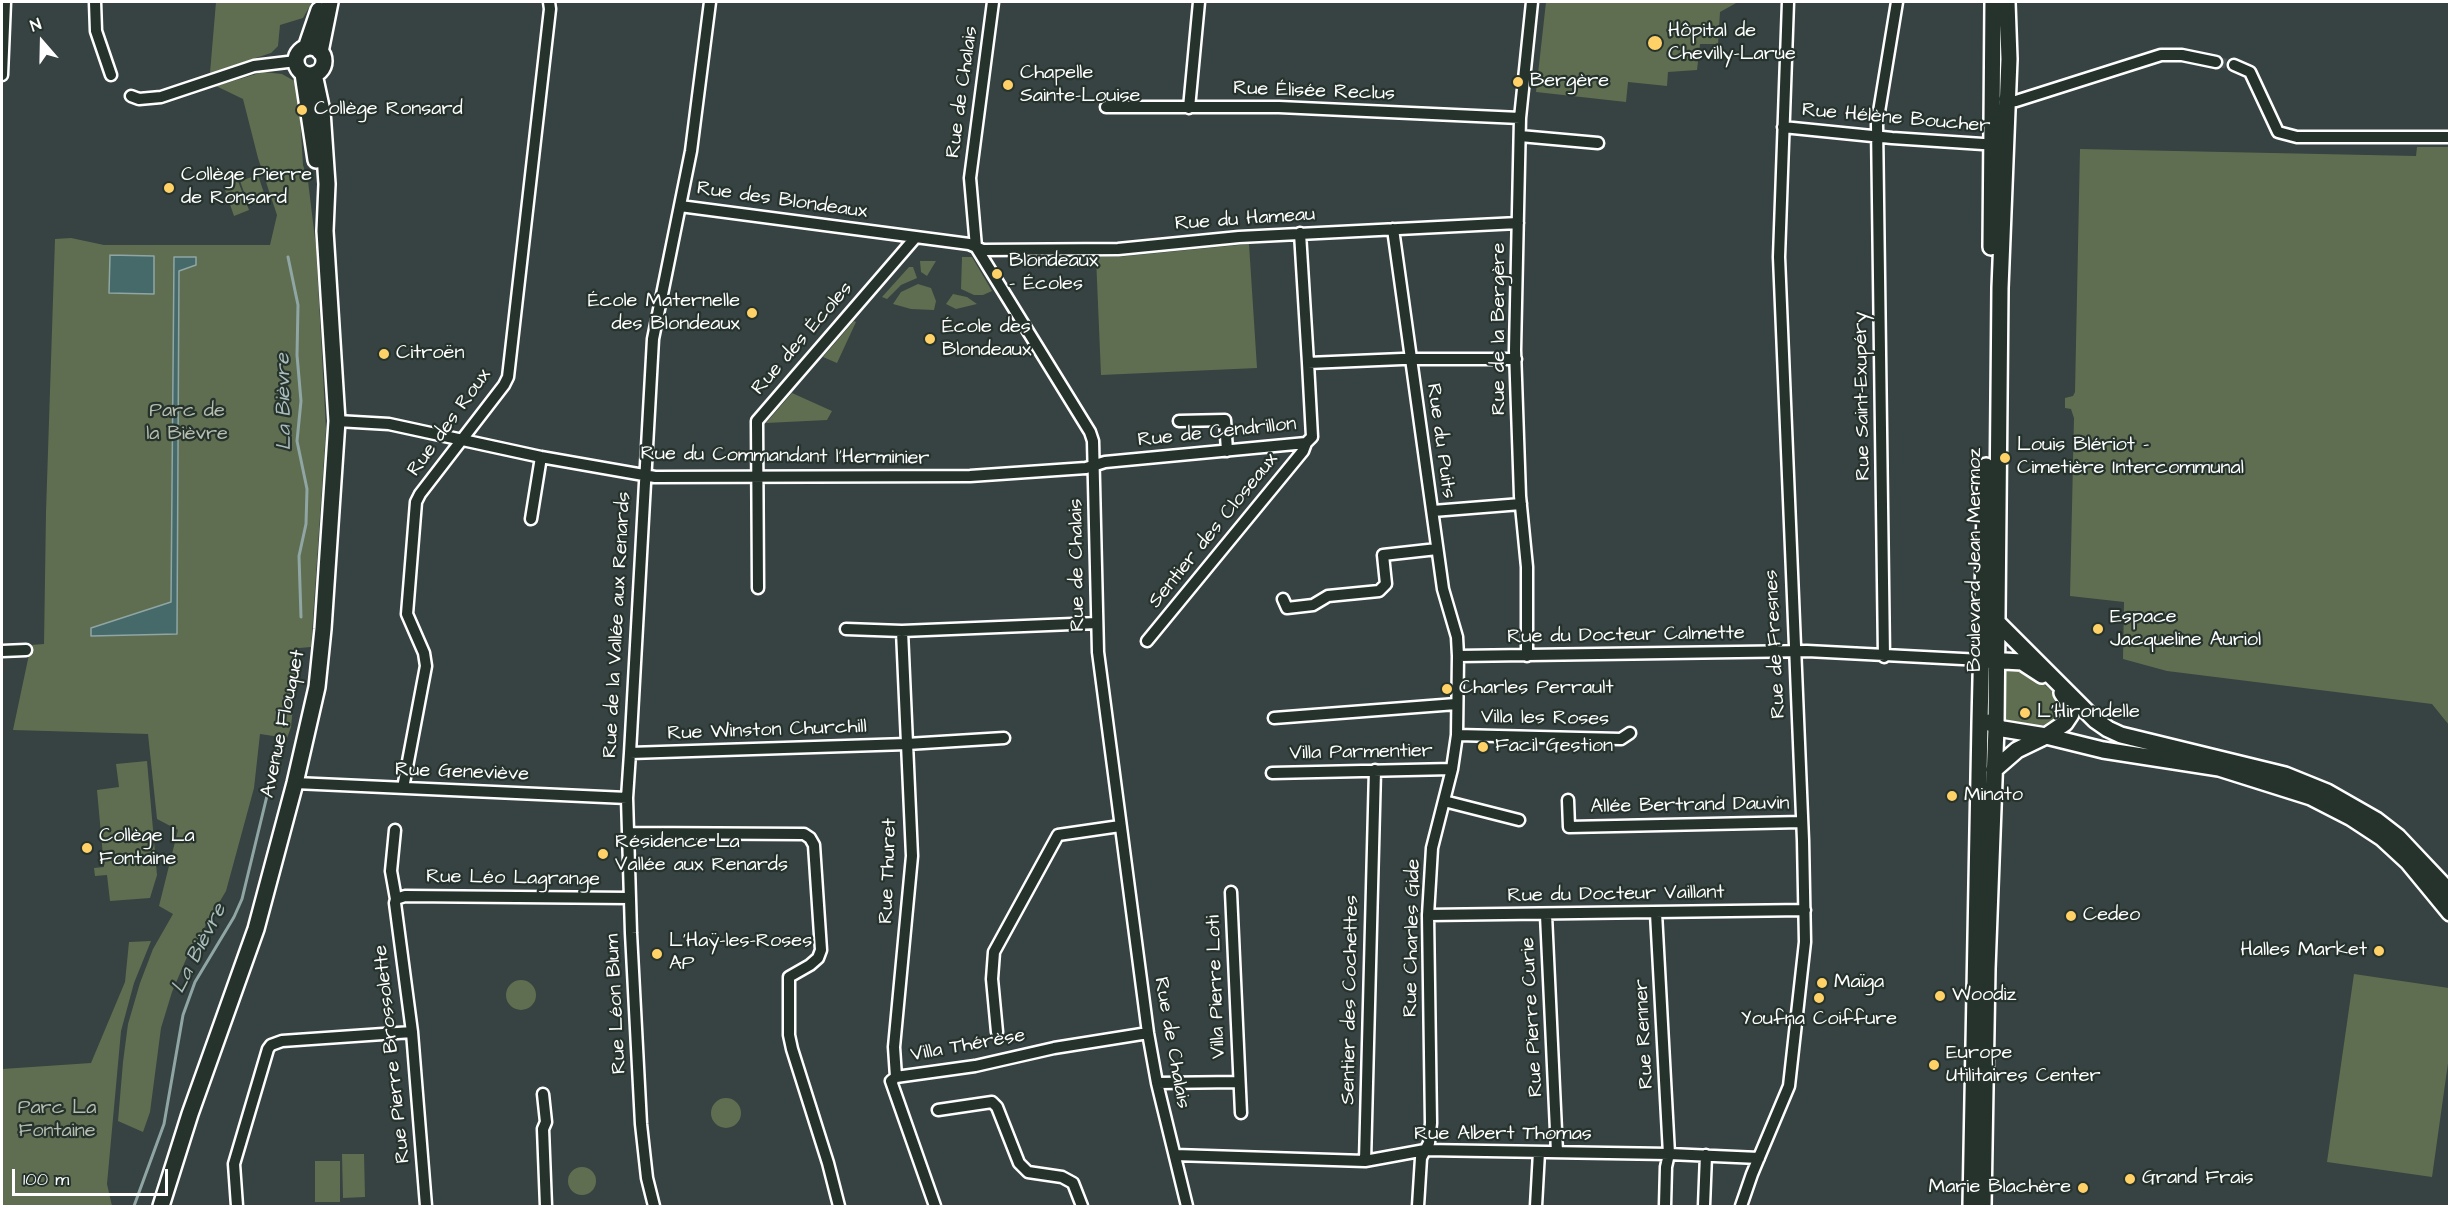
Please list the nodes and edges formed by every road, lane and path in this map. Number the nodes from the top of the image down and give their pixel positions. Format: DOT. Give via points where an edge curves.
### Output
graph roads {
  1 [pos="6,2"];
  2 [pos="95,2"];
  3 [pos="321,2"];
  4 [pos="330,2"];
  5 [pos="549,2"];
  6 [pos="710,2"];
  7 [pos="993,2"];
  8 [pos="1199,2"];
  9 [pos="1532,2"];
  10 [pos="1788,2"];
  11 [pos="1897,2"];
  12 [pos="1993,2"];
  13 [pos="2007,2"];
  14 [pos="3,20"];
  15 [pos="313,50"];
  16 [pos="2216,62"];
  17 [pos="2234,65"];
  18 [pos="304,70"];
  19 [pos="2,75"];
  20 [pos="111,75"];
  21 [pos="1992,89"];
  22 [pos="131,96"];
  23 [pos="2008,102"];
  24 [pos="1106,107"];
  25 [pos="1189,108"];
  26 [pos="1520,118"];
  27 [pos="1783,127"];
  28 [pos="1877,135"];
  29 [pos="1520,136"];
  30 [pos="2450,137"];
  31 [pos="1598,143"];
  32 [pos="1990,144"];
  33 [pos="2006,146"];
  34 [pos="680,206"];
  35 [pos="1518,223"];
  36 [pos="1393,229"];
  37 [pos="1300,233"];
  38 [pos="915,238"];
  39 [pos="976,247"];
  40 [pos="1410,359"];
  41 [pos="1516,359"];
  42 [pos="1308,363"];
  43 [pos="337,421"];
  44 [pos="1179,421"];
  45 [pos="462,438"];
  46 [pos="1306,443"];
  47 [pos="1227,451"];
  48 [pos="541,457"];
  49 [pos="1093,465"];
  50 [pos="644,476"];
  51 [pos="756,478"];
  52 [pos="1521,504"];
  53 [pos="1432,511"];
  54 [pos="531,519"];
  55 [pos="1437,549"];
  56 [pos="758,588"];
  57 [pos="1283,599"];
  58 [pos="1995,620"];
  59 [pos="1096,623"];
  60 [pos="846,629"];
  61 [pos="902,631"];
  62 [pos="1147,641"];
  63 [pos="26,650"];
  64 [pos="2,651"];
  65 [pos="1794,651"];
  66 [pos="1458,656"];
  67 [pos="1527,656"];
  68 [pos="1884,657"];
  69 [pos="1989,660"];
  70 [pos="2058,685"];
  71 [pos="1982,702"];
  72 [pos="1456,704"];
  73 [pos="1274,718"];
  74 [pos="1996,727"];
  75 [pos="1630,733"];
  76 [pos="1457,735"];
  77 [pos="2046,736"];
  78 [pos="1004,738"];
  79 [pos="907,744"];
  80 [pos="630,753"];
  81 [pos="1452,769"];
  82 [pos="1375,770"];
  83 [pos="1994,770"];
  84 [pos="1272,773"];
  85 [pos="295,783"];
  86 [pos="403,788"];
  87 [pos="627,798"];
  88 [pos="1568,800"];
  89 [pos="1444,801"];
  90 [pos="1520,820"];
  91 [pos="2376,820"];
  92 [pos="1802,822"];
  93 [pos="1120,826"];
  94 [pos="394,830"];
  95 [pos="629,833"];
  96 [pos="2382,838"];
  97 [pos="2397,852"];
  98 [pos="2448,890"];
  99 [pos="1231,892"];
  100 [pos="630,898"];
  101 [pos="396,899"];
  102 [pos="1805,910"];
  103 [pos="1656,913"];
  104 [pos="2450,913"];
  105 [pos="1428,915"];
  106 [pos="1546,915"];
  107 [pos="412,1032"];
  108 [pos="997,1032"];
  109 [pos="1148,1033"];
  110 [pos="896,1077"];
  111 [pos="1238,1082"];
  112 [pos="1157,1083"];
  113 [pos="543,1094"];
  114 [pos="938,1110"];
  115 [pos="1241,1113"];
  116 [pos="1979,1114"];
  117 [pos="1425,1150"];
  118 [pos="1539,1152"];
  119 [pos="1557,1152"];
  120 [pos="1670,1154"];
  121 [pos="1175,1155"];
  122 [pos="1706,1155"];
  123 [pos="1760,1156"];
  124 [pos="1365,1161"];
  125 [pos="161,1206"];
  126 [pos="237,1206"];
  127 [pos="426,1206"];
  128 [pos="546,1206"];
  129 [pos="654,1206"];
  130 [pos="839,1206"];
  131 [pos="935,1206"];
  132 [pos="1082,1206"];
  133 [pos="1187,1206"];
  134 [pos="1418,1206"];
  135 [pos="1536,1206"];
  136 [pos="1665,1206"];
  137 [pos="1704,1206"];
  138 [pos="1741,1206"];
  139 [pos="1971,1206"];
  140 [pos="1983,1206"];
  1 -- 14 [label="street"];
  2 -- 20 [label="street" via="96,30"];
  3 -- 15 [label="main road, Avenue Flouquet"];
  4 -- 15 [label="main road, Avenue Flouquet"];
  5 -- 45 [label="street, Rue des Roux" via="508,377"];
  6 -- 34 [label="street, Rue des Blondeaux"];
  7 -- 39 [label="street, Rue de Chalais" via="970,178"];
  8 -- 25 [label="street"];
  9 -- 26 [label="street, Rue de la Bergère"];
  10 -- 27 [label="street, Rue de Fresnes"];
  11 -- 28 [label="street, Rue Saint-Exupéry"];
  12 -- 21 [label="main road, Boulevard Jean Mermoz"];
  13 -- 23 [label="main road, Boulevard Jean Mermoz"];
  14 -- 19 [label="street"];
  15 -- 18 [label="main road, Avenue Flouquet" via="298,53"];
  15 -- 18 [label="main road, Avenue Flouquet" via="323,62 320,70"];
  16 -- 23 [label="street" via="2161,55"];
  17 -- 30 [label="street" via="2250,72 2278,132 2297,137"];
  18 -- 22 [label="street" via="254,66 161,98"];
  18 -- 43 [label="main road, Avenue Flouquet" via="325,231"];
  21 -- 23 [label="street"];
  21 -- 32 [label="main road, Boulevard Jean Mermoz"];
  23 -- 33 [label="main road, Boulevard Jean Mermoz"];
  24 -- 25 [label="street, Rue Élisée Reclus"];
  25 -- 26 [label="street, Rue Élisée Reclus" via="1279,106"];
  26 -- 29 [label="street, Rue de la Bergère"];
  27 -- 28 [label="street, Rue Hélène Boucher"];
  27 -- 65 [label="street, Rue de Fresnes" via="1779,257"];
  28 -- 32 [label="street, Rue Hélène Boucher"];
  28 -- 68 [label="street, Rue Saint-Exupéry"];
  29 -- 31 [label="street"];
  29 -- 35 [label="street, Rue de la Bergère"];
  32 -- 33 [label="street, Rue Hélène Boucher"];
  32 -- 69 [label="main road, Boulevard Jean Mermoz"];
  33 -- 58 [label="main road, Boulevard Jean Mermoz"];
  34 -- 38 [label="street, Rue des Blondeaux"];
  34 -- 50 [label="street, Rue de la Vallée aux Renards" via="653,339"];
  35 -- 36 [label="street, Rue du Hameau"];
  35 -- 41 [label="street, Rue de la Bergère"];
  36 -- 37 [label="street, Rue du Hameau"];
  36 -- 40 [label="street, Rue du Puits"];
  37 -- 39 [label="street, Rue du Hameau" via="1118,249"];
  37 -- 42 [label="street, Rue de Cendrillon"];
  38 -- 39 [label="street, Rue des Blondeaux"];
  38 -- 51 [label="street, Rue des Écoles" via="757,421"];
  39 -- 49 [label="street, Rue de Chalais" via="1090,432"];
  40 -- 41 [label="street"];
  40 -- 42 [label="street"];
  40 -- 53 [label="street, Rue du Puits"];
  41 -- 52 [label="street, Rue de la Bergère"];
  42 -- 46 [label="street, Rue de Cendrillon" via="1312,437"];
  43 -- 45 [label="street, Rue du Commandant l'Herminier" via="388,424"];
  43 -- 85 [label="main road, Avenue Flouquet" via="317,687"];
  44 -- 47 [label="street" via="1225,420"];
  45 -- 48 [label="street, Rue du Commandant l'Herminier"];
  45 -- 86 [label="street, Rue des Roux" via="416,502 407,614 426,666"];
  46 -- 47 [label="street, Rue de Cendrillon"];
  46 -- 62 [label="street, Sentier des Closeaux"];
  47 -- 49 [label="street, Rue de Cendrillon"];
  48 -- 50 [label="street, Rue du Commandant l'Herminier"];
  48 -- 54 [label="street"];
  49 -- 51 [label="street, Rue du Commandant l'Herminier" via="970,476"];
  49 -- 59 [label="street, Rue de Chalais"];
  50 -- 51 [label="street, Rue du Commandant l'Herminier"];
  50 -- 80 [label="street, Rue de la Vallée aux Renards"];
  51 -- 56 [label="street, Rue des Écoles"];
  52 -- 53 [label="street"];
  52 -- 67 [label="street, Rue de la Bergère" via="1527,567"];
  53 -- 55 [label="street, Rue du Puits"];
  55 -- 57 [label="street" via="1383,555 1386,584 1379,591 1328,596 1313,605 1287,608"];
  55 -- 66 [label="street, Rue du Puits"];
  58 -- 69 [label="main road, Boulevard Jean Mermoz"];
  58 -- 70 [label="main road"];
  59 -- 61 [label="street"];
  59 -- 93 [label="street, Rue de Chalais"];
  60 -- 61 [label="street"];
  61 -- 79 [label="street, Rue Thuret"];
  63 -- 64 [label="street"];
  65 -- 67 [label="street, Rue du Docteur Calmette"];
  65 -- 68 [label="street, Rue du Docteur Calmette"];
  65 -- 92 [label="street, Rue de Fresnes"];
  66 -- 67 [label="street, Rue du Docteur Calmette"];
  66 -- 72 [label="street, Rue Charles Gide"];
  68 -- 69 [label="street, Rue du Docteur Calmette"];
  69 -- 70 [label="main road" via="2022,662"];
  69 -- 71 [label="main road, Boulevard Jean Mermoz"];
  69 -- 74 [label="main road, Boulevard Jean Mermoz"];
  70 -- 77 [label="main road" via="2068,699 2071,714"];
  70 -- 91 [label="main road" via="2095,720 2114,732 2285,776 2327,792"];
  71 -- 74 [label="main road" via="1987,723"];
  71 -- 116 [label="main road, Boulevard Jean Mermoz"];
  72 -- 73 [label="street"];
  72 -- 76 [label="street, Rue Charles Gide"];
  74 -- 77 [label="main road"];
  74 -- 83 [label="main road, Boulevard Jean Mermoz"];
  75 -- 76 [label="street, Villa les Roses" via="1621,739"];
  76 -- 81 [label="street, Rue Charles Gide"];
  77 -- 83 [label="main road" via="2017,750"];
  77 -- 96 [label="main road" via="2248,776 2311,797"];
  78 -- 79 [label="street, Rue Winston Churchill"];
  79 -- 80 [label="street, Rue Winston Churchill"];
  79 -- 110 [label="street, Rue Thuret" via="912,856 894,1047"];
  80 -- 87 [label="street, Rue de la Vallée aux Renards"];
  81 -- 82 [label="street, Villa Parmentier"];
  81 -- 89 [label="street, Rue Charles Gide"];
  82 -- 84 [label="street, Villa Parmentier"];
  82 -- 124 [label="street, Sentier des Cochettes"];
  83 -- 116 [label="main road, Boulevard Jean Mermoz"];
  85 -- 86 [label="street, Rue Geneviève"];
  85 -- 125 [label="main road, Avenue Flouquet" via="256,929"];
  86 -- 87 [label="street, Rue Geneviève"];
  87 -- 95 [label="street, Rue Léon Blum"];
  88 -- 92 [label="street, Allée Bertrand Dauvin" via="1569,827"];
  89 -- 90 [label="street"];
  89 -- 105 [label="street, Rue Charles Gide" via="1432,848"];
  91 -- 96 [label="main road"];
  91 -- 98 [label="main road" via="2398,837"];
  92 -- 102 [label="street, Rue de Fresnes"];
  93 -- 108 [label="street" via="1058,834 994,952 992,979"];
  93 -- 109 [label="street, Rue de Chalais"];
  94 -- 101 [label="street, Rue Pierre Brossolette" via="391,871"];
  95 -- 100 [label="street, Rue Léon Blum"];
  95 -- 130 [label="street" via="810,837 814,845 821,950 810,965 789,976 789,1035"];
  96 -- 97 [label="main road"];
  97 -- 98 [label="main road" via="2412,856"];
  97 -- 104 [label="main road"];
  99 -- 111 [label="street, Villa Pierre Loti"];
  100 -- 101 [label="street, Rue Léo Lagrange"];
  100 -- 129 [label="street, Rue Léon Blum" via="640,1124"];
  101 -- 107 [label="street, Rue Pierre Brossolette"];
  102 -- 103 [label="street, Rue du Docteur Vaillant"];
  102 -- 123 [label="street, Rue de Fresnes" via="1789,1086"];
  103 -- 106 [label="street, Rue du Docteur Vaillant"];
  103 -- 120 [label="street, Rue Renner"];
  105 -- 106 [label="street, Rue du Docteur Vaillant"];
  105 -- 117 [label="street, Rue Charles Gide" via="1431,1123"];
  106 -- 119 [label="street, Rue Pierre Curie"];
  107 -- 126 [label="street" via="282,1041 268,1049 234,1164"];
  107 -- 127 [label="street, Rue Pierre Brossolette"];
  109 -- 110 [label="street, Villa Thérèse"];
  109 -- 112 [label="street, Rue de Chalais"];
  110 -- 131 [label="street, Villa Thérèse" via="891,1081"];
  111 -- 112 [label="street, Villa Pierre Loti"];
  111 -- 115 [label="street, Villa Pierre Loti"];
  112 -- 121 [label="street, Rue de Chalais"];
  113 -- 128 [label="street"];
  114 -- 132 [label="street" via="992,1102 1019,1163 1028,1172 1062,1177 1073,1183"];
  116 -- 139 [label="main road"];
  116 -- 140 [label="main road"];
  117 -- 118 [label="street, Rue Albert Thomas"];
  117 -- 124 [label="street, Rue Albert Thomas"];
  117 -- 134 [label="street, Rue Charles Gide"];
  118 -- 119 [label="street, Rue Albert Thomas"];
  118 -- 135 [label="street"];
  119 -- 120 [label="street, Rue Albert Thomas"];
  120 -- 122 [label="street, Rue Albert Thomas"];
  120 -- 136 [label="street, Rue Renner"];
  121 -- 124 [label="street, Rue Albert Thomas"];
  121 -- 133 [label="street, Rue de Chalais"];
  122 -- 123 [label="street, Rue Albert Thomas"];
  122 -- 137 [label="street"];
  123 -- 138 [label="street, Rue de Fresnes"];
}
